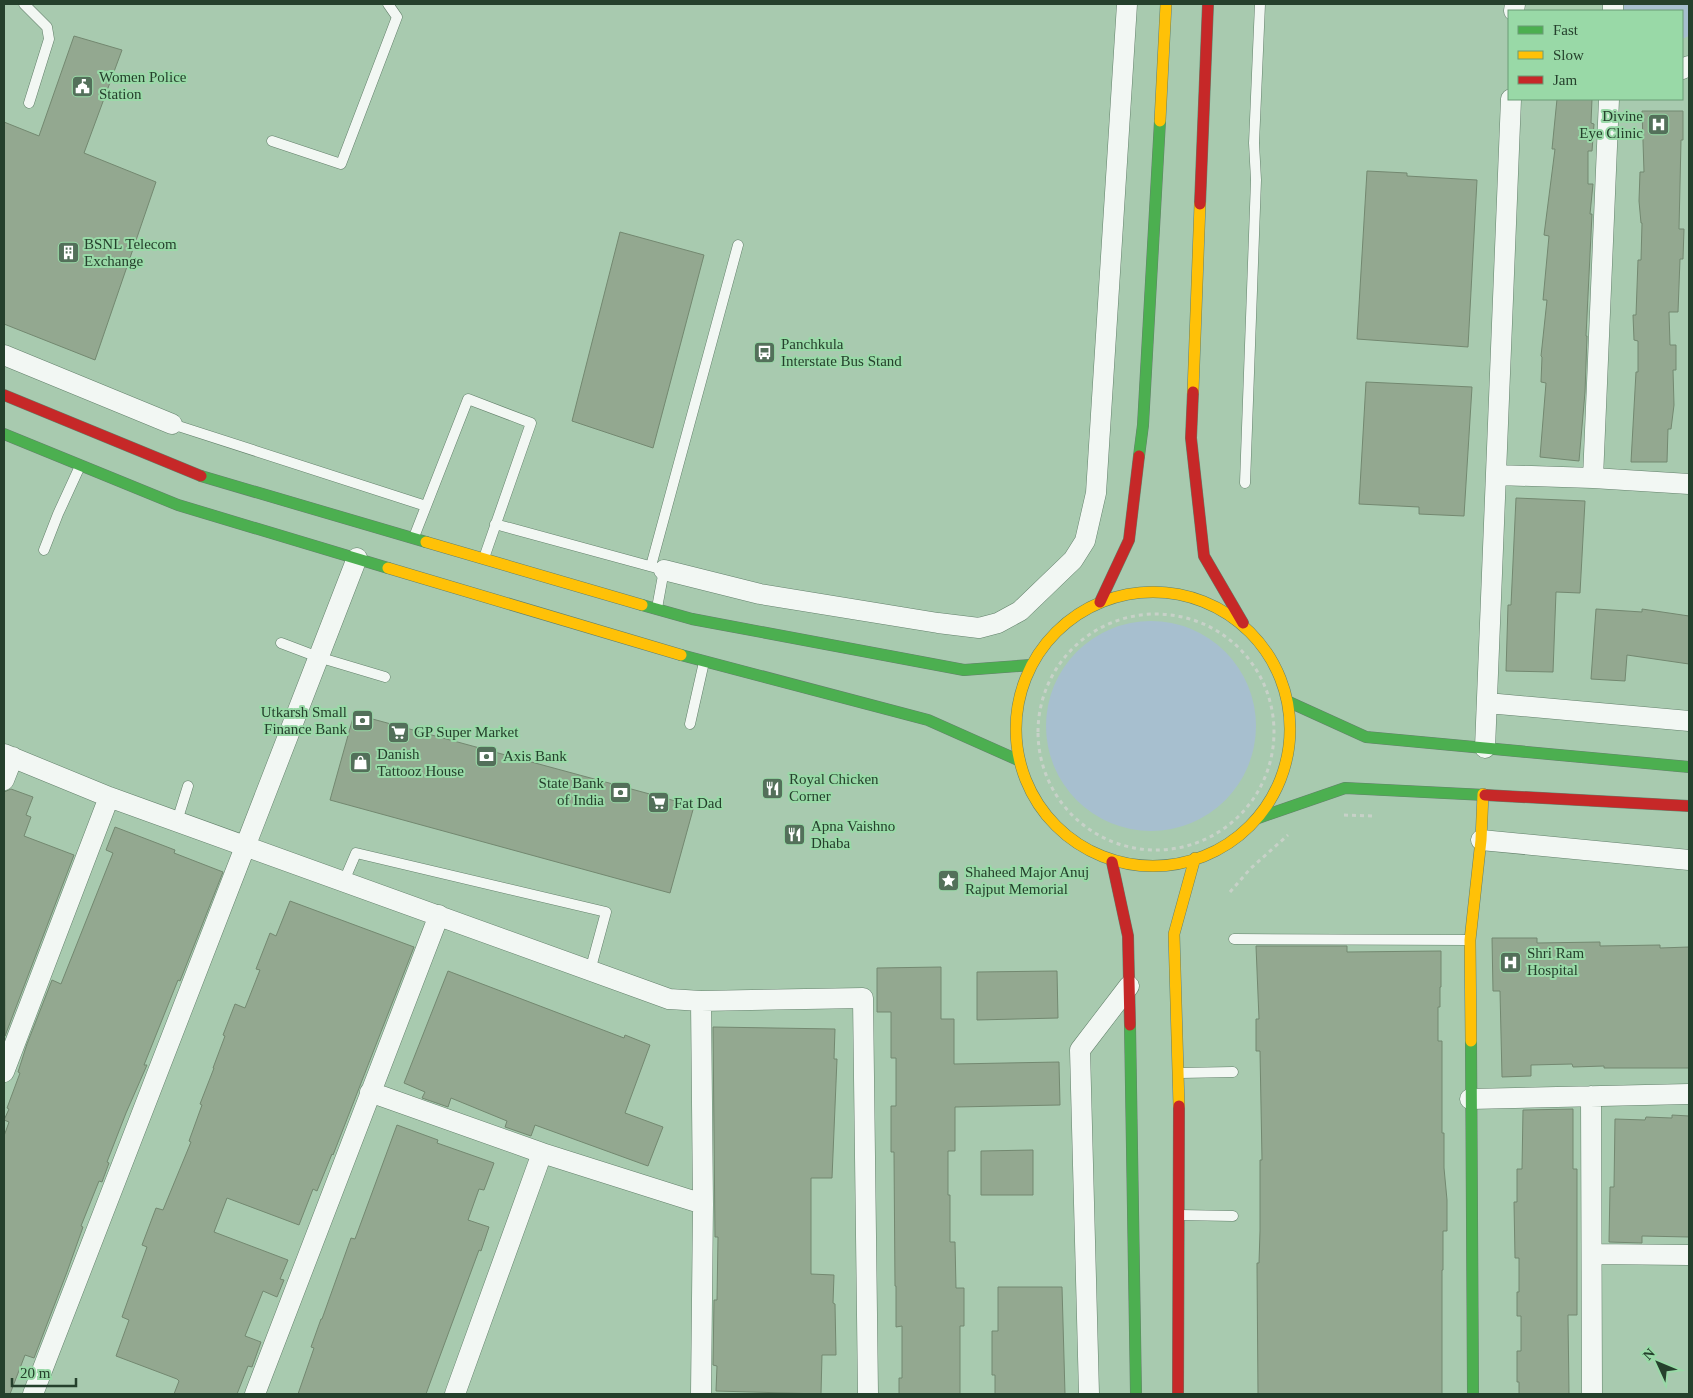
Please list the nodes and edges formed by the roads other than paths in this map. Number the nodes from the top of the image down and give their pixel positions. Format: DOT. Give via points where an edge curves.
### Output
graph roads {
  1 [pos="24,4"];
  2 [pos="388,4"];
  3 [pos="1128,4"];
  4 [pos="1166,4"];
  5 [pos="1208,4"];
  6 [pos="1260,4"];
  7 [pos="1511,100"];
  8 [pos="1609,100"];
  9 [pos="29,102"];
  10 [pos="272,141"];
  11 [pos="738,245"];
  12 [pos="4,355"];
  13 [pos="4,395"];
  14 [pos="172,424"];
  15 [pos="4,434"];
  16 [pos="80,465"];
  17 [pos="1496,476"];
  18 [pos="1593,478"];
  19 [pos="1245,483"];
  20 [pos="1689,484"];
  21 [pos="426,506"];
  22 [pos="495,524"];
  23 [pos="413,538"];
  24 [pos="44,550"];
  25 [pos="357,558"];
  26 [pos="483,558"];
  27 [pos="658,568"];
  28 [pos="1100,602"];
  29 [pos="657,609"];
  30 [pos="1245,626"];
  31 [pos="281,643"];
  32 [pos="318,657"];
  33 [pos="704,662"];
  34 [pos="1031,665"];
  35 [pos="386,677"];
  36 [pos="1289,702"];
  37 [pos="1487,703"];
  38 [pos="1689,721"];
  39 [pos="690,724"];
  40 [pos="1485,748"];
  41 [pos="8,756"];
  42 [pos="1018,760"];
  43 [pos="1689,767"];
  44 [pos="4,780"];
  45 [pos="188,786"];
  46 [pos="1483,794"];
  47 [pos="109,797"];
  48 [pos="1689,806"];
  49 [pos="1258,818"];
  50 [pos="177,821"];
  51 [pos="1480,840"];
  52 [pos="246,845"];
  53 [pos="1195,858"];
  54 [pos="1689,860"];
  55 [pos="1112,862"];
  56 [pos="344,881"];
  57 [pos="438,915"];
  58 [pos="1234,939"];
  59 [pos="1470,940"];
  60 [pos="590,971"];
  61 [pos="1129,986"];
  62 [pos="701,1001"];
  63 [pos="4,1072"];
  64 [pos="1234,1072"];
  65 [pos="1180,1073"];
  66 [pos="370,1092"];
  67 [pos="1689,1094"];
  68 [pos="1591,1096"];
  69 [pos="1470,1099"];
  70 [pos="542,1153"];
  71 [pos="703,1204"];
  72 [pos="1179,1215"];
  73 [pos="1233,1216"];
  74 [pos="1592,1254"];
  75 [pos="1689,1255"];
  76 [pos="33,1394"];
  77 [pos="255,1394"];
  78 [pos="455,1394"];
  79 [pos="700,1394"];
  80 [pos="868,1394"];
  81 [pos="1089,1394"];
  82 [pos="1136,1394"];
  83 [pos="1178,1394"];
  84 [pos="1472,1394"];
  85 [pos="1592,1394"];
  1 -- 9 [label="lane" via="47,27 49,39"];
  2 -- 10 [label="lane" via="397,17 341,164"];
  3 -- 27 [label="street" via="1096,492 1085,541 1073,560 1020,611 998,624 979,628 760,594"];
  4 -- 28 [label="street" via="1143,425 1129,540"];
  5 -- 30 [label="street" via="1191,438 1204,556"];
  6 -- 19 [label="lane"];
  7 -- 17 [label="street"];
  8 -- 18 [label="street"];
  11 -- 27 [label="lane"];
  12 -- 14 [label="street"];
  13 -- 23 [label="street" via="208,479"];
  14 -- 21 [label="lane"];
  15 -- 16 [label="street"];
  16 -- 24 [label="lane"];
  16 -- 25 [label="street" via="178,505"];
  17 -- 18 [label="street"];
  17 -- 37 [label="street"];
  18 -- 20 [label="street"];
  21 -- 22 [label="lane" via="468,400 531,422"];
  21 -- 23 [label="lane"];
  22 -- 26 [label="lane"];
  22 -- 27 [label="lane"];
  23 -- 26 [label="street"];
  25 -- 32 [label="street"];
  25 -- 33 [label="street"];
  26 -- 29 [label="street"];
  27 -- 29 [label="lane"];
  28 -- 30 [label="street" via="1151,591 1204,601"];
  28 -- 34 [label="street" via="1064,624 1046,642"];
  29 -- 34 [label="street" via="692,619 964,670"];
  30 -- 36 [label="street" via="1262,644 1277,668"];
  31 -- 32 [label="lane"];
  32 -- 35 [label="lane"];
  32 -- 52 [label="street"];
  33 -- 39 [label="lane"];
  33 -- 42 [label="street" via="928,720"];
  34 -- 42 [label="street" via="1016,713"];
  36 -- 40 [label="street" via="1366,737"];
  36 -- 49 [label="street" via="1290,746 1282,778"];
  37 -- 38 [label="street"];
  37 -- 40 [label="street"];
  40 -- 43 [label="street"];
  41 -- 44 [label="street"];
  41 -- 47 [label="street"];
  42 -- 55 [label="street" via="1030,793 1049,820 1070,840"];
  45 -- 50 [label="lane"];
  46 -- 48 [label="street"];
  46 -- 49 [label="street" via="1345,788"];
  46 -- 51 [label="street"];
  47 -- 50 [label="street"];
  47 -- 63 [label="street"];
  49 -- 53 [label="street" via="1219,850"];
  50 -- 52 [label="street"];
  51 -- 54 [label="street"];
  51 -- 59 [label="street"];
  52 -- 56 [label="street"];
  52 -- 76 [label="street"];
  53 -- 55 [label="street" via="1169,867"];
  53 -- 65 [label="street" via="1174,934"];
  55 -- 61 [label="street" via="1128,936"];
  56 -- 57 [label="street"];
  56 -- 60 [label="lane" via="356,854 606,912"];
  57 -- 60 [label="street"];
  57 -- 66 [label="street"];
  58 -- 59 [label="lane"];
  59 -- 69 [label="street"];
  60 -- 62 [label="street" via="669,999"];
  61 -- 81 [label="street" via="1080,1050"];
  61 -- 82 [label="street"];
  62 -- 71 [label="street"];
  62 -- 80 [label="street" via="864,998"];
  64 -- 65 [label="lane"];
  65 -- 72 [label="street"];
  66 -- 70 [label="street"];
  66 -- 77 [label="street"];
  67 -- 68 [label="street"];
  68 -- 69 [label="street"];
  68 -- 74 [label="street"];
  69 -- 84 [label="street"];
  70 -- 71 [label="street"];
  70 -- 78 [label="street"];
  71 -- 79 [label="street"];
  72 -- 73 [label="lane"];
  72 -- 83 [label="street"];
  74 -- 75 [label="street"];
  74 -- 85 [label="street"];
}
